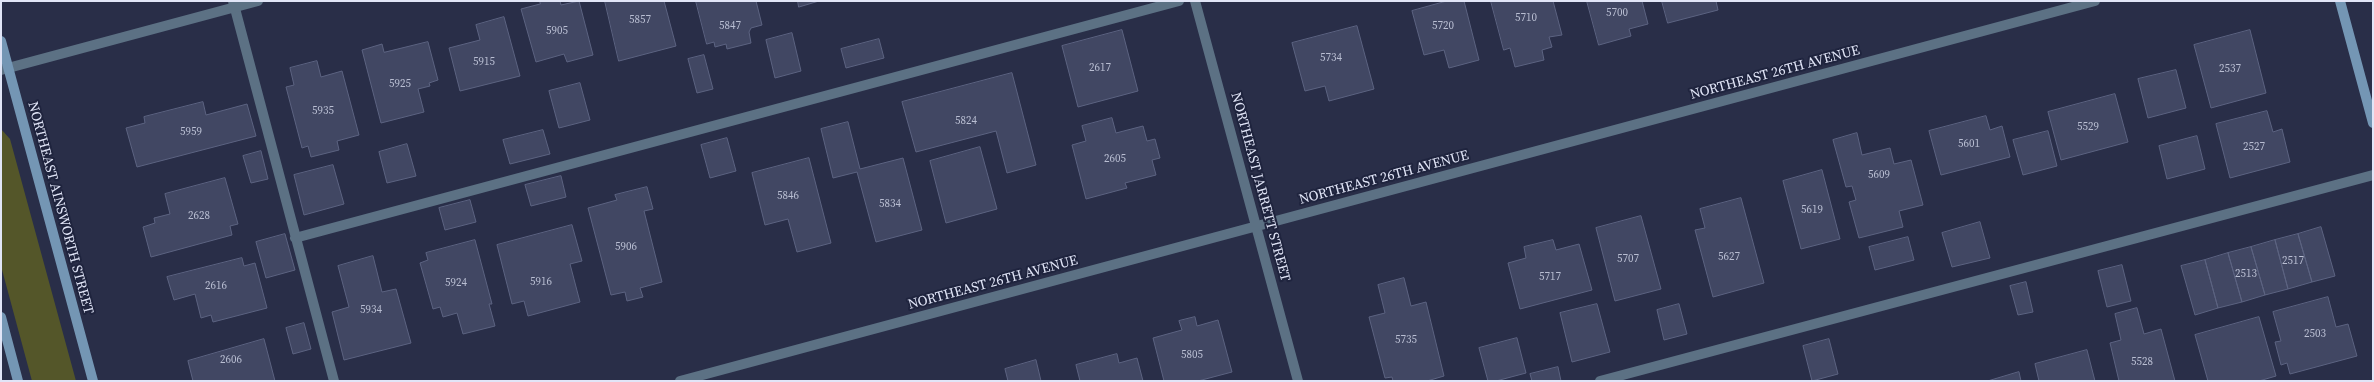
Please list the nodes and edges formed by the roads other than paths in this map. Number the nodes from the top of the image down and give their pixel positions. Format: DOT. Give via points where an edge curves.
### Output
graph roads {
  1 [pos="258,1"];
  2 [pos="1179,1"];
  3 [pos="1195,1"];
  4 [pos="2096,1"];
  5 [pos="2340,1"];
  6 [pos="234,4"];
  7 [pos="1,42"];
  8 [pos="5,69"];
  9 [pos="2373,123"];
  10 [pos="2373,175"];
  11 [pos="1256,226"];
  12 [pos="295,238"];
  13 [pos="1,317"];
  14 [pos="18,381"];
  15 [pos="93,381"];
  16 [pos="334,381"];
  17 [pos="680,381"];
  18 [pos="1298,381"];
  19 [pos="1600,381"];
  1 -- 6 [label="street"];
  2 -- 12 [label="street"];
  3 -- 11 [label="street, NORTHEAST JARRETT STREET"];
  4 -- 11 [label="street, NORTHEAST 26TH AVENUE"];
  5 -- 9 [label="street"];
  6 -- 8 [label="street"];
  6 -- 12 [label="street"];
  7 -- 8 [label="street, NORTHEAST AINSWORTH STREET"];
  8 -- 15 [label="street, NORTHEAST AINSWORTH STREET"];
  10 -- 19 [label="street"];
  11 -- 17 [label="street, NORTHEAST 26TH AVENUE"];
  11 -- 18 [label="street, NORTHEAST JARRETT STREET"];
  12 -- 16 [label="street"];
  13 -- 14 [label="street"];
}
